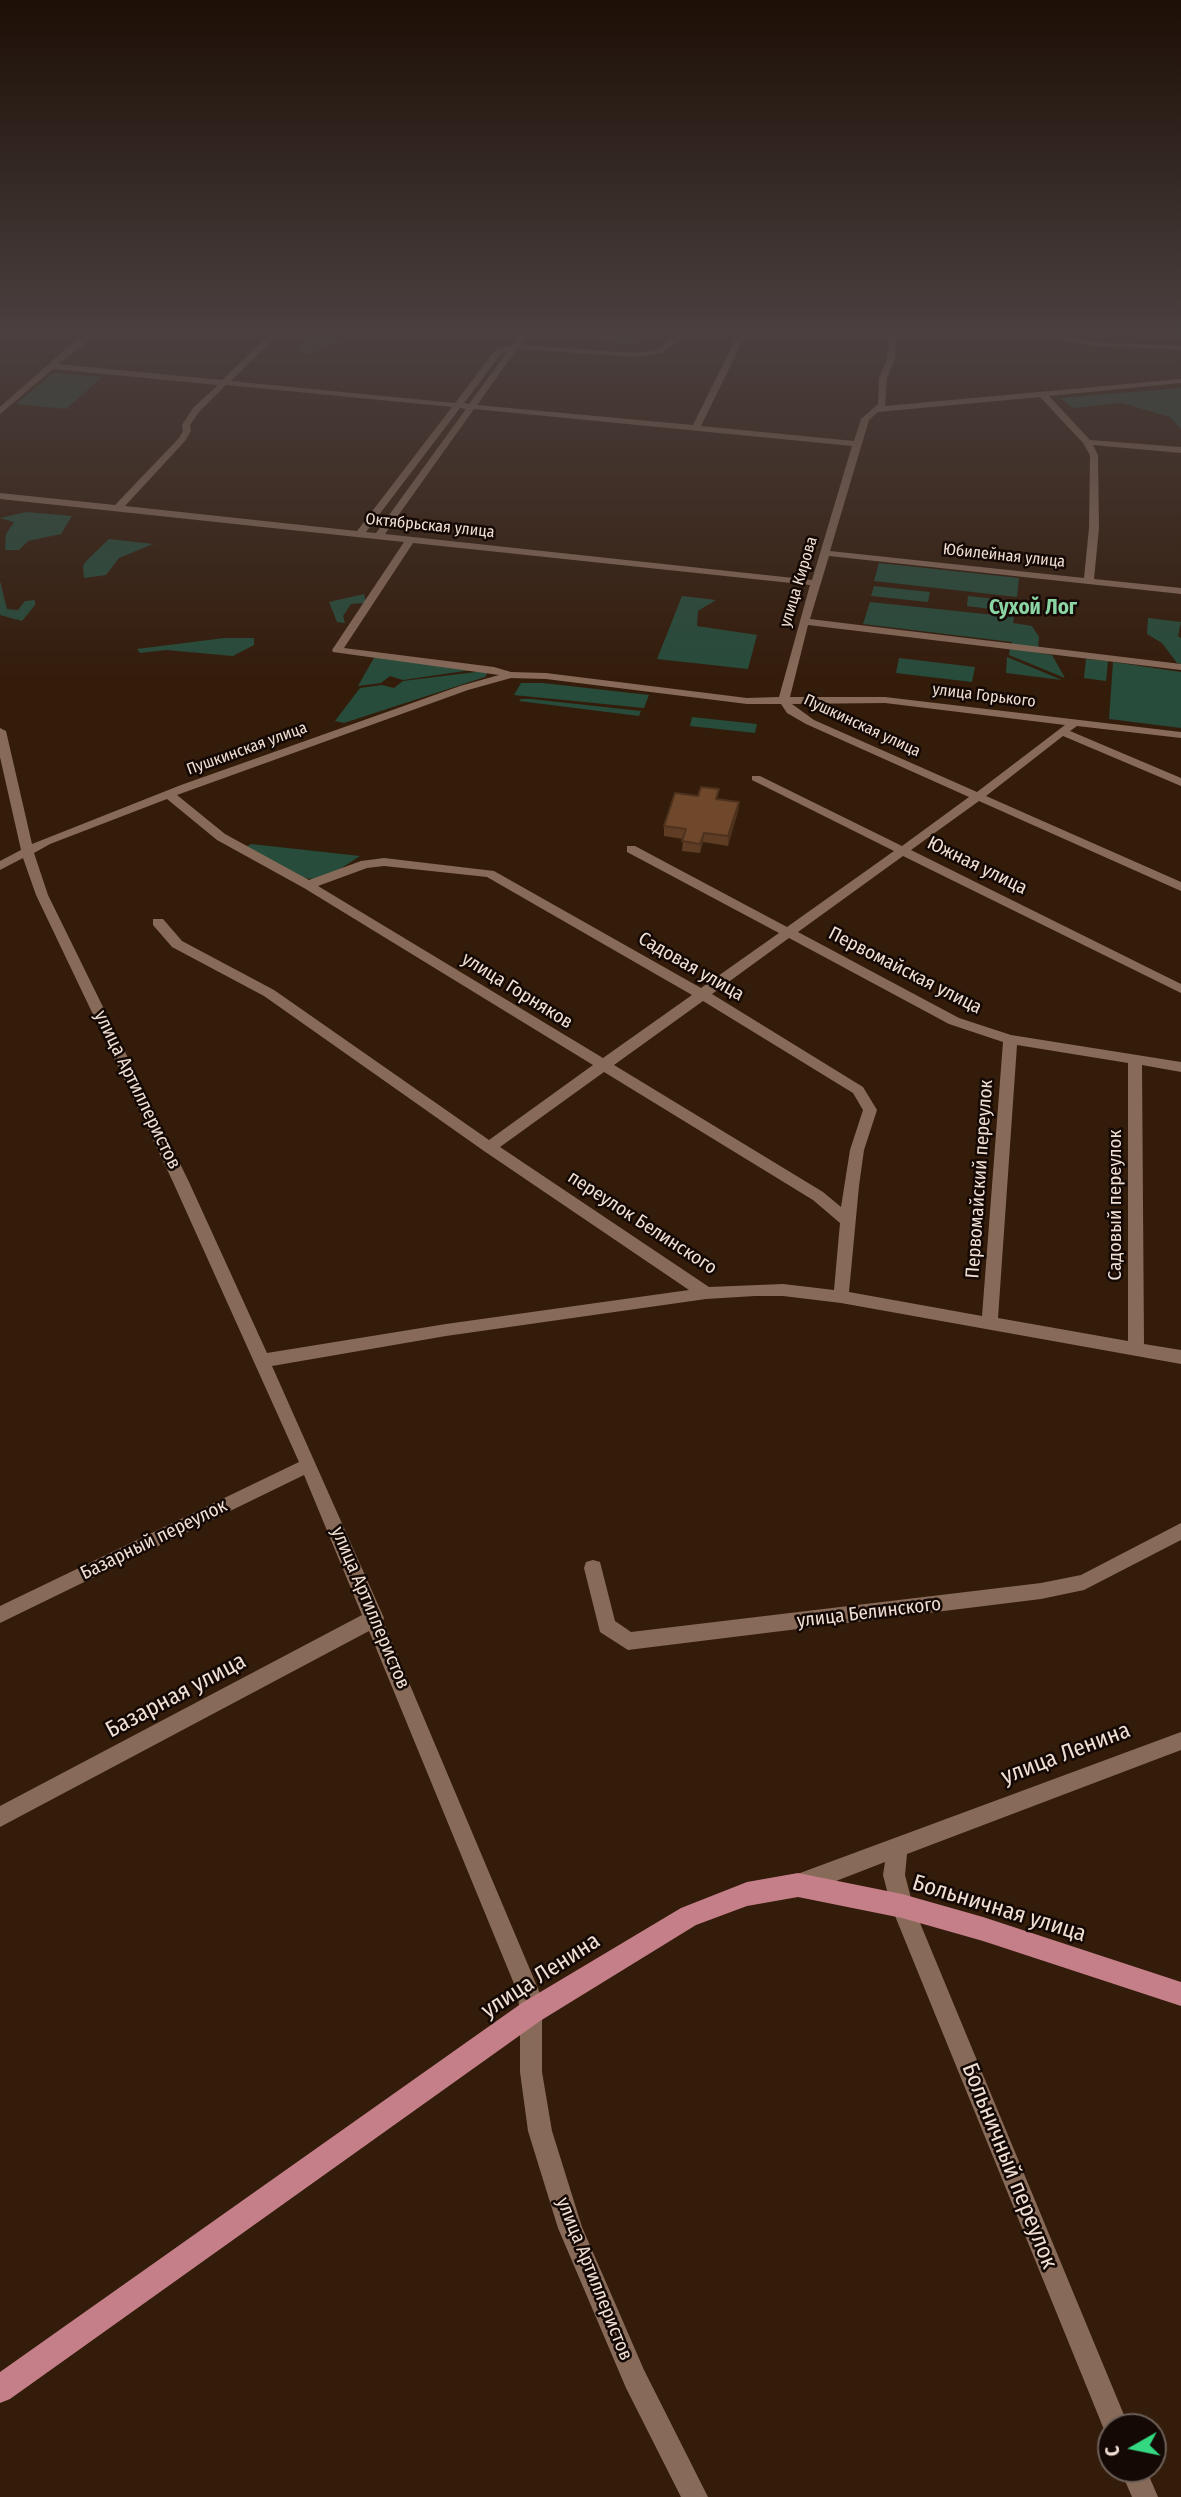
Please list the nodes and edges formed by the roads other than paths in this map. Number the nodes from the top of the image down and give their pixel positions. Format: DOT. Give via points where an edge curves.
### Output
graph roads {
  1 [pos="173,449"];
  2 [pos="424,449"];
  3 [pos="442,449"];
  4 [pos="856,449"];
  5 [pos="1090,449"];
  6 [pos="0,496"];
  7 [pos="118,508"];
  8 [pos="359,535"];
  9 [pos="378,537"];
  10 [pos="410,540"];
  11 [pos="824,553"];
  12 [pos="1089,581"];
  13 [pos="816,583"];
  14 [pos="1181,591"];
  15 [pos="804,621"];
  16 [pos="1181,667"];
  17 [pos="510,675"];
  18 [pos="784,701"];
  19 [pos="1075,722"];
  20 [pos="0,731"];
  21 [pos="1063,732"];
  22 [pos="1181,735"];
  23 [pos="757,778"];
  24 [pos="1181,782"];
  25 [pos="169,794"];
  26 [pos="979,796"];
  27 [pos="631,849"];
  28 [pos="27,851"];
  29 [pos="902,851"];
  30 [pos="0,866"];
  31 [pos="308,885"];
  32 [pos="1181,887"];
  33 [pos="158,922"];
  34 [pos="789,933"];
  35 [pos="1181,989"];
  36 [pos="703,995"];
  37 [pos="1010,1039"];
  38 [pos="1135,1060"];
  39 [pos="600,1065"];
  40 [pos="1181,1067"];
  41 [pos="489,1147"];
  42 [pos="847,1220"];
  43 [pos="706,1293"];
  44 [pos="841,1297"];
  45 [pos="990,1322"];
  46 [pos="1136,1349"];
  47 [pos="1181,1357"];
  48 [pos="260,1361"];
  49 [pos="309,1465"];
  50 [pos="1181,1531"];
  51 [pos="593,1568"];
  52 [pos="0,1615"];
  53 [pos="375,1618"];
  54 [pos="1181,1741"];
  55 [pos="0,1817"];
  56 [pos="898,1847"];
  57 [pos="798,1885"];
  58 [pos="902,1906"];
  59 [pos="1181,1994"];
  60 [pos="531,2012"];
  61 [pos="0,2389"];
  62 [pos="1110,2413"];
  63 [pos="695,2497"];
  1 -- 7 [label="street"];
  2 -- 8 [label="street"];
  3 -- 9 [label="street"];
  4 -- 11 [label="street, улица Кирова"];
  5 -- 12 [label="street" via="1095,461"];
  6 -- 7 [label="street, Октябрьская улица"];
  7 -- 8 [label="street, Октябрьская улица"];
  8 -- 9 [label="street, Октябрьская улица"];
  9 -- 10 [label="street, Октябрьская улица"];
  10 -- 13 [label="street, Октябрьская улица"];
  10 -- 17 [label="street, Пушкинская улица" via="337,650"];
  11 -- 12 [label="street, Юбилейная улица"];
  11 -- 13 [label="street, улица Кирова"];
  12 -- 14 [label="street, Юбилейная улица"];
  13 -- 15 [label="street, улица Кирова"];
  15 -- 16 [label="street"];
  15 -- 18 [label="street, улица Кирова"];
  17 -- 18 [label="street, Пушкинская улица"];
  17 -- 25 [label="street, Пушкинская улица"];
  18 -- 19 [label="street, улица Горького" via="885,700"];
  18 -- 26 [label="street, Пушкинская улица" via="810,722"];
  19 -- 21 [label="street"];
  19 -- 22 [label="street, улица Горького"];
  20 -- 28 [label="street, улица Артиллеристов"];
  21 -- 24 [label="street"];
  21 -- 26 [label="street"];
  23 -- 29 [label="street, Южная улица"];
  25 -- 28 [label="street, Пушкинская улица"];
  25 -- 31 [label="street, улица Горняков" via="221,837"];
  26 -- 29 [label="street"];
  26 -- 32 [label="street, Пушкинская улица"];
  27 -- 34 [label="street, Первомайская улица"];
  28 -- 30 [label="street, Пушкинская улица"];
  28 -- 48 [label="street, улица Артиллеристов" via="42,895 181,1182"];
  29 -- 34 [label="street"];
  29 -- 35 [label="street, Южная улица"];
  31 -- 36 [label="street, Садовая улица" via="365,864 384,862 490,874"];
  31 -- 39 [label="street, улица Горняков"];
  33 -- 41 [label="street, переулок Белинского" via="177,944 269,993"];
  34 -- 36 [label="street"];
  34 -- 37 [label="street, Первомайская улица" via="954,1021"];
  36 -- 39 [label="street"];
  36 -- 42 [label="street, Садовая улица" via="843,1079 867,1102 870,1110 858,1150"];
  37 -- 38 [label="street, Первомайская улица"];
  37 -- 45 [label="street, Первомайский переулок"];
  38 -- 40 [label="street, Первомайская улица"];
  38 -- 46 [label="street, Садовый переулок"];
  39 -- 41 [label="street"];
  39 -- 42 [label="street, улица Горняков" via="817,1196"];
  41 -- 43 [label="street, переулок Белинского"];
  42 -- 44 [label="street"];
  43 -- 44 [label="street, переулок Белинского" via="783,1290"];
  43 -- 48 [label="street" via="354,1343"];
  44 -- 45 [label="street, переулок Белинского"];
  45 -- 46 [label="street, переулок Белинского"];
  46 -- 47 [label="street, переулок Белинского"];
  48 -- 49 [label="street, улица Артиллеристов"];
  49 -- 52 [label="street, Базарный переулок"];
  49 -- 53 [label="street, улица Артиллеристов"];
  50 -- 51 [label="street, улица Белинского" via="1084,1582 1052,1589 628,1641 607,1626"];
  53 -- 55 [label="street, Базарная улица"];
  53 -- 60 [label="street, улица Артиллеристов" via="528,1990"];
  54 -- 56 [label="street, улица Ленина"];
  56 -- 57 [label="street, улица Ленина"];
  56 -- 58 [label="street, Больничный переулок" via="894,1875"];
  57 -- 58 [label="main road, Больничная улица"];
  57 -- 60 [label="main road, улица Ленина" via="747,1894 689,1916"];
  58 -- 59 [label="main road, Больничная улица"];
  58 -- 62 [label="street, Больничный переулок"];
  60 -- 61 [label="main road, улица Ленина"];
  60 -- 63 [label="street, улица Артиллеристов" via="531,2072 540,2131 570,2228 635,2379"];
}
